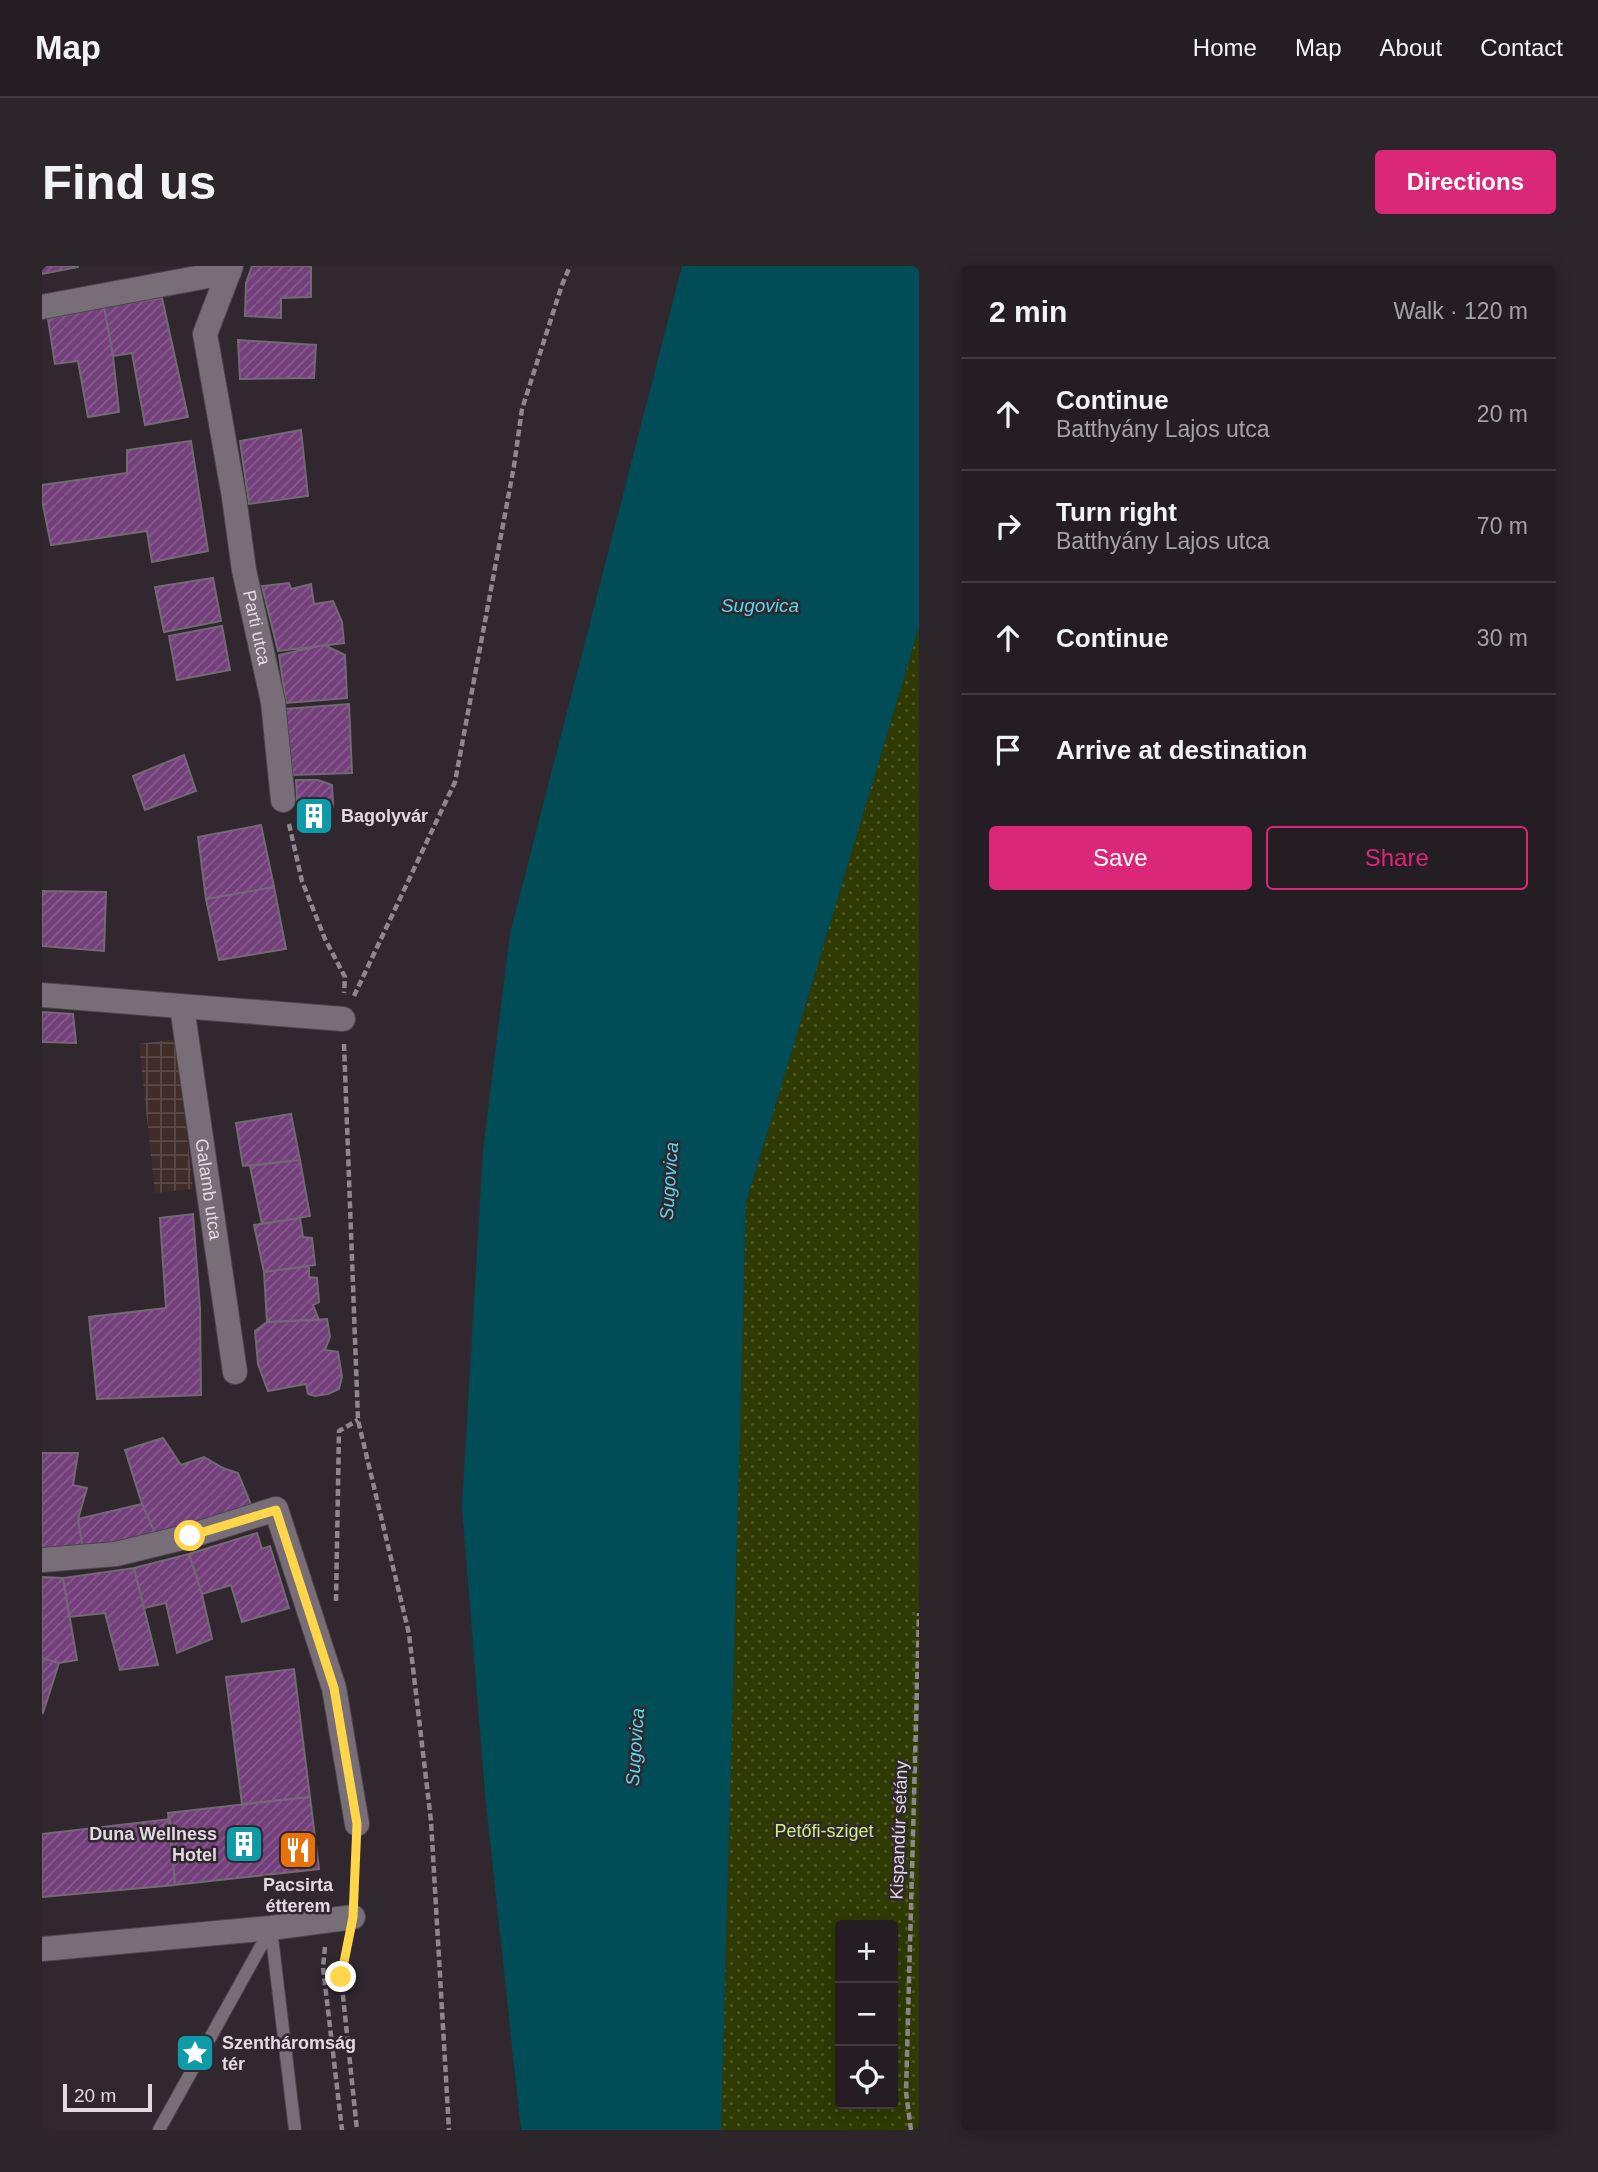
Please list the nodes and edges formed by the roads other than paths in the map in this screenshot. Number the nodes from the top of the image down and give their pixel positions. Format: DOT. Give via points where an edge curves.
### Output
graph roads {
  1 [pos="230,269"];
  2 [pos="42,307"];
  3 [pos="283,800"];
  4 [pos="42,995"];
  5 [pos="182,1007"];
  6 [pos="343,1018"];
  7 [pos="235,1372"];
  8 [pos="42,1560"];
  9 [pos="357,1824"];
  10 [pos="353,1917"];
  11 [pos="271,1928"];
  12 [pos="42,1949"];
  13 [pos="159,2130"];
  14 [pos="295,2130"];
  1 -- 2 [label="street"];
  1 -- 3 [label="street, Parti utca" via="205,334 244,570 273,702"];
  4 -- 5 [label="street"];
  5 -- 6 [label="street"];
  5 -- 7 [label="street, Galamb utca"];
  8 -- 9 [label="street" via="116,1554 276,1510 334,1688"];
  10 -- 11 [label="street"];
  11 -- 12 [label="street"];
  11 -- 13 [label="lane"];
  11 -- 14 [label="lane"];
}
